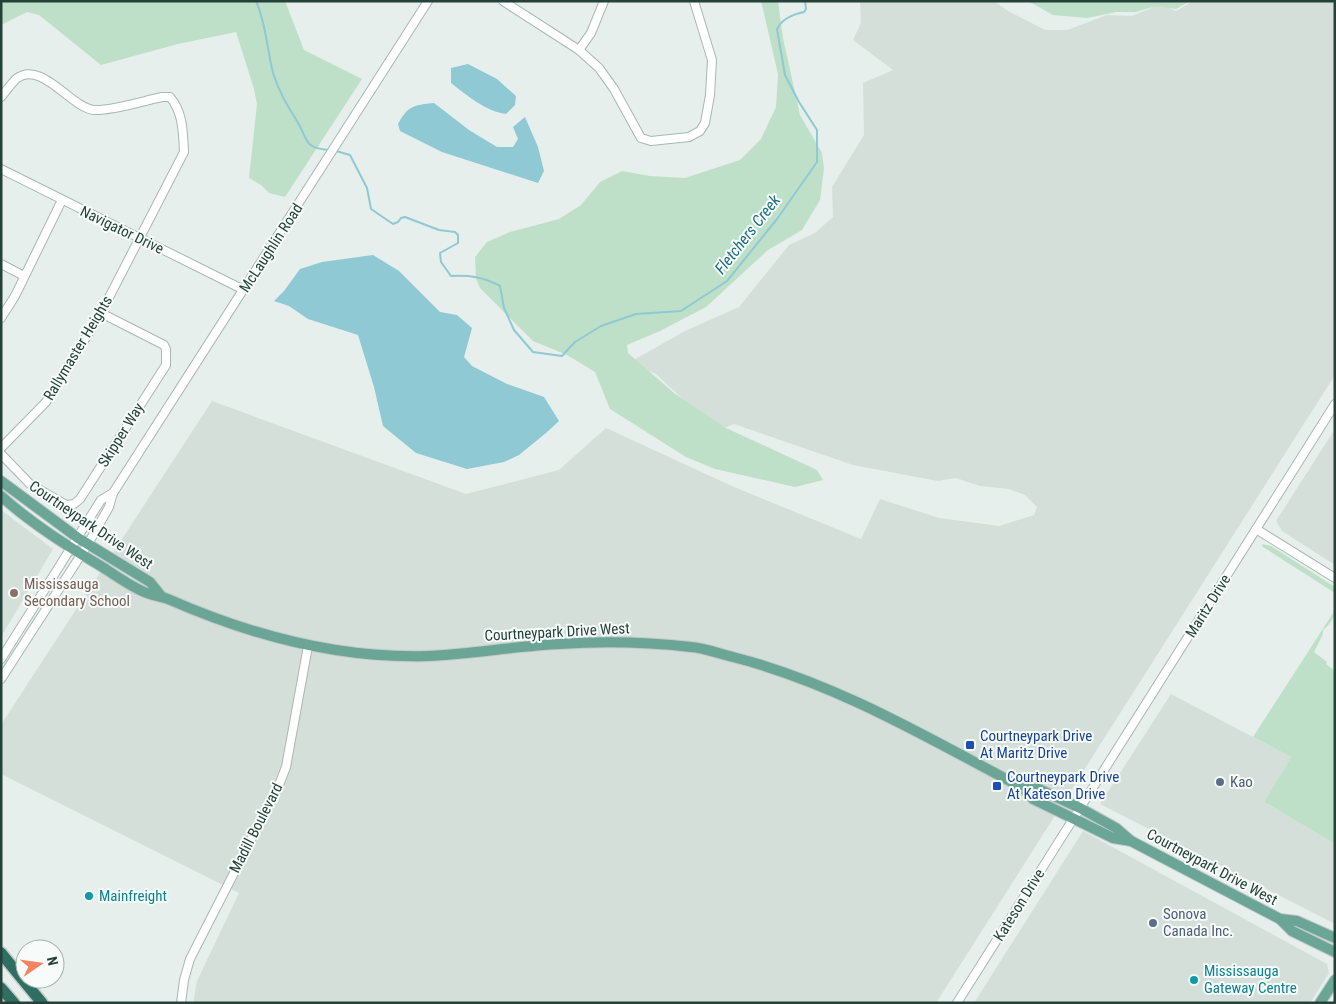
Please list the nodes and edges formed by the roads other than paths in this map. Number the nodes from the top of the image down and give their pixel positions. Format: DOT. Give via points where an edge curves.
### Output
graph roads {
  1 [pos="428,1"];
  2 [pos="503,1"];
  3 [pos="604,1"];
  4 [pos="694,1"];
  5 [pos="579,50"];
  6 [pos="1,97"];
  7 [pos="1,169"];
  8 [pos="62,200"];
  9 [pos="139,238"];
  10 [pos="1,264"];
  11 [pos="24,276"];
  12 [pos="244,290"];
  13 [pos="101,313"];
  14 [pos="1,318"];
  15 [pos="1335,404"];
  16 [pos="1,448"];
  17 [pos="1,454"];
  18 [pos="1,481"];
  19 [pos="113,493"];
  20 [pos="1,496"];
  21 [pos="1256,529"];
  22 [pos="78,538"];
  23 [pos="88,544"];
  24 [pos="71,548"];
  25 [pos="82,554"];
  26 [pos="1335,578"];
  27 [pos="162,597"];
  28 [pos="308,646"];
  29 [pos="1,659"];
  30 [pos="1,679"];
  31 [pos="1023,788"];
  32 [pos="1080,808"];
  33 [pos="1074,819"];
  34 [pos="1131,841"];
  35 [pos="1280,919"];
  36 [pos="1335,938"];
  37 [pos="1335,952"];
  38 [pos="1,953"];
  39 [pos="15,967"];
  40 [pos="1335,980"];
  41 [pos="1,988"];
  42 [pos="36,989"];
  43 [pos="14,1003"];
  44 [pos="42,1003"];
  45 [pos="49,1003"];
  46 [pos="181,1003"];
  47 [pos="957,1003"];
  48 [pos="1320,1003"];
  1 -- 12 [label="street, McLaughlin Road"];
  2 -- 5 [label="street"];
  3 -- 5 [label="street" via="591,33"];
  4 -- 5 [label="street" via="712,60 705,123 700,131 689,137 652,141 641,138 600,68"];
  6 -- 9 [label="street, Rallymaster Heights" via="25,75 46,79 92,110 170,97 182,124 184,152"];
  7 -- 8 [label="street, Navigator Drive"];
  8 -- 9 [label="street, Navigator Drive"];
  8 -- 11 [label="street"];
  9 -- 12 [label="street, Navigator Drive"];
  9 -- 13 [label="street, Rallymaster Heights"];
  10 -- 11 [label="street"];
  11 -- 14 [label="street"];
  12 -- 19 [label="street, McLaughlin Road"];
  13 -- 16 [label="street, Rallymaster Heights" via="46,402"];
  13 -- 17 [label="street, Skipper Way" via="164,346 166,365 80,499 66,505 30,484"];
  15 -- 21 [label="street, Maritz Drive"];
  18 -- 22 [label="main road, Courtneypark Drive West"];
  19 -- 22 [label="street, McLaughlin Road" via="101,500"];
  19 -- 23 [label="street, McLaughlin Road" via="110,507"];
  20 -- 24 [label="main road, Courtneypark Drive West"];
  21 -- 26 [label="street"];
  21 -- 32 [label="street, Maritz Drive"];
  22 -- 23 [label="main road, Courtneypark Drive West"];
  22 -- 24 [label="street, McLaughlin Road"];
  23 -- 25 [label="street, McLaughlin Road"];
  23 -- 27 [label="main road, Courtneypark Drive West" via="150,582"];
  24 -- 25 [label="main road, Courtneypark Drive West"];
  24 -- 29 [label="street, McLaughlin Road"];
  25 -- 27 [label="main road, Courtneypark Drive West" via="144,592"];
  25 -- 30 [label="street, McLaughlin Road"];
  27 -- 28 [label="main road, Courtneypark Drive West" via="211,618"];
  28 -- 31 [label="main road, Courtneypark Drive West" via="378,655 429,656 558,644 630,642 694,647 798,677"];
  28 -- 46 [label="street, Madill Boulevard" via="286,767 190,959"];
  31 -- 32 [label="main road, Courtneypark Drive West" via="1039,788"];
  31 -- 33 [label="main road, Courtneypark Drive West" via="1033,799"];
  32 -- 33 [label="street, Kateson Drive"];
  32 -- 34 [label="main road, Courtneypark Drive West" via="1116,828"];
  33 -- 34 [label="main road, Courtneypark Drive West" via="1113,838"];
  33 -- 47 [label="street, Kateson Drive"];
  34 -- 35 [label="main road, Courtneypark Drive West"];
  35 -- 36 [label="main road, Courtneypark Drive West" via="1297,921"];
  35 -- 37 [label="main road, Courtneypark Drive West" via="1292,931"];
  38 -- 39 [label="highway"];
  38 -- 44 [label="highway"];
  40 -- 48 [label="main road"];
  41 -- 43 [label="highway"];
  42 -- 45 [label="highway"];
}
